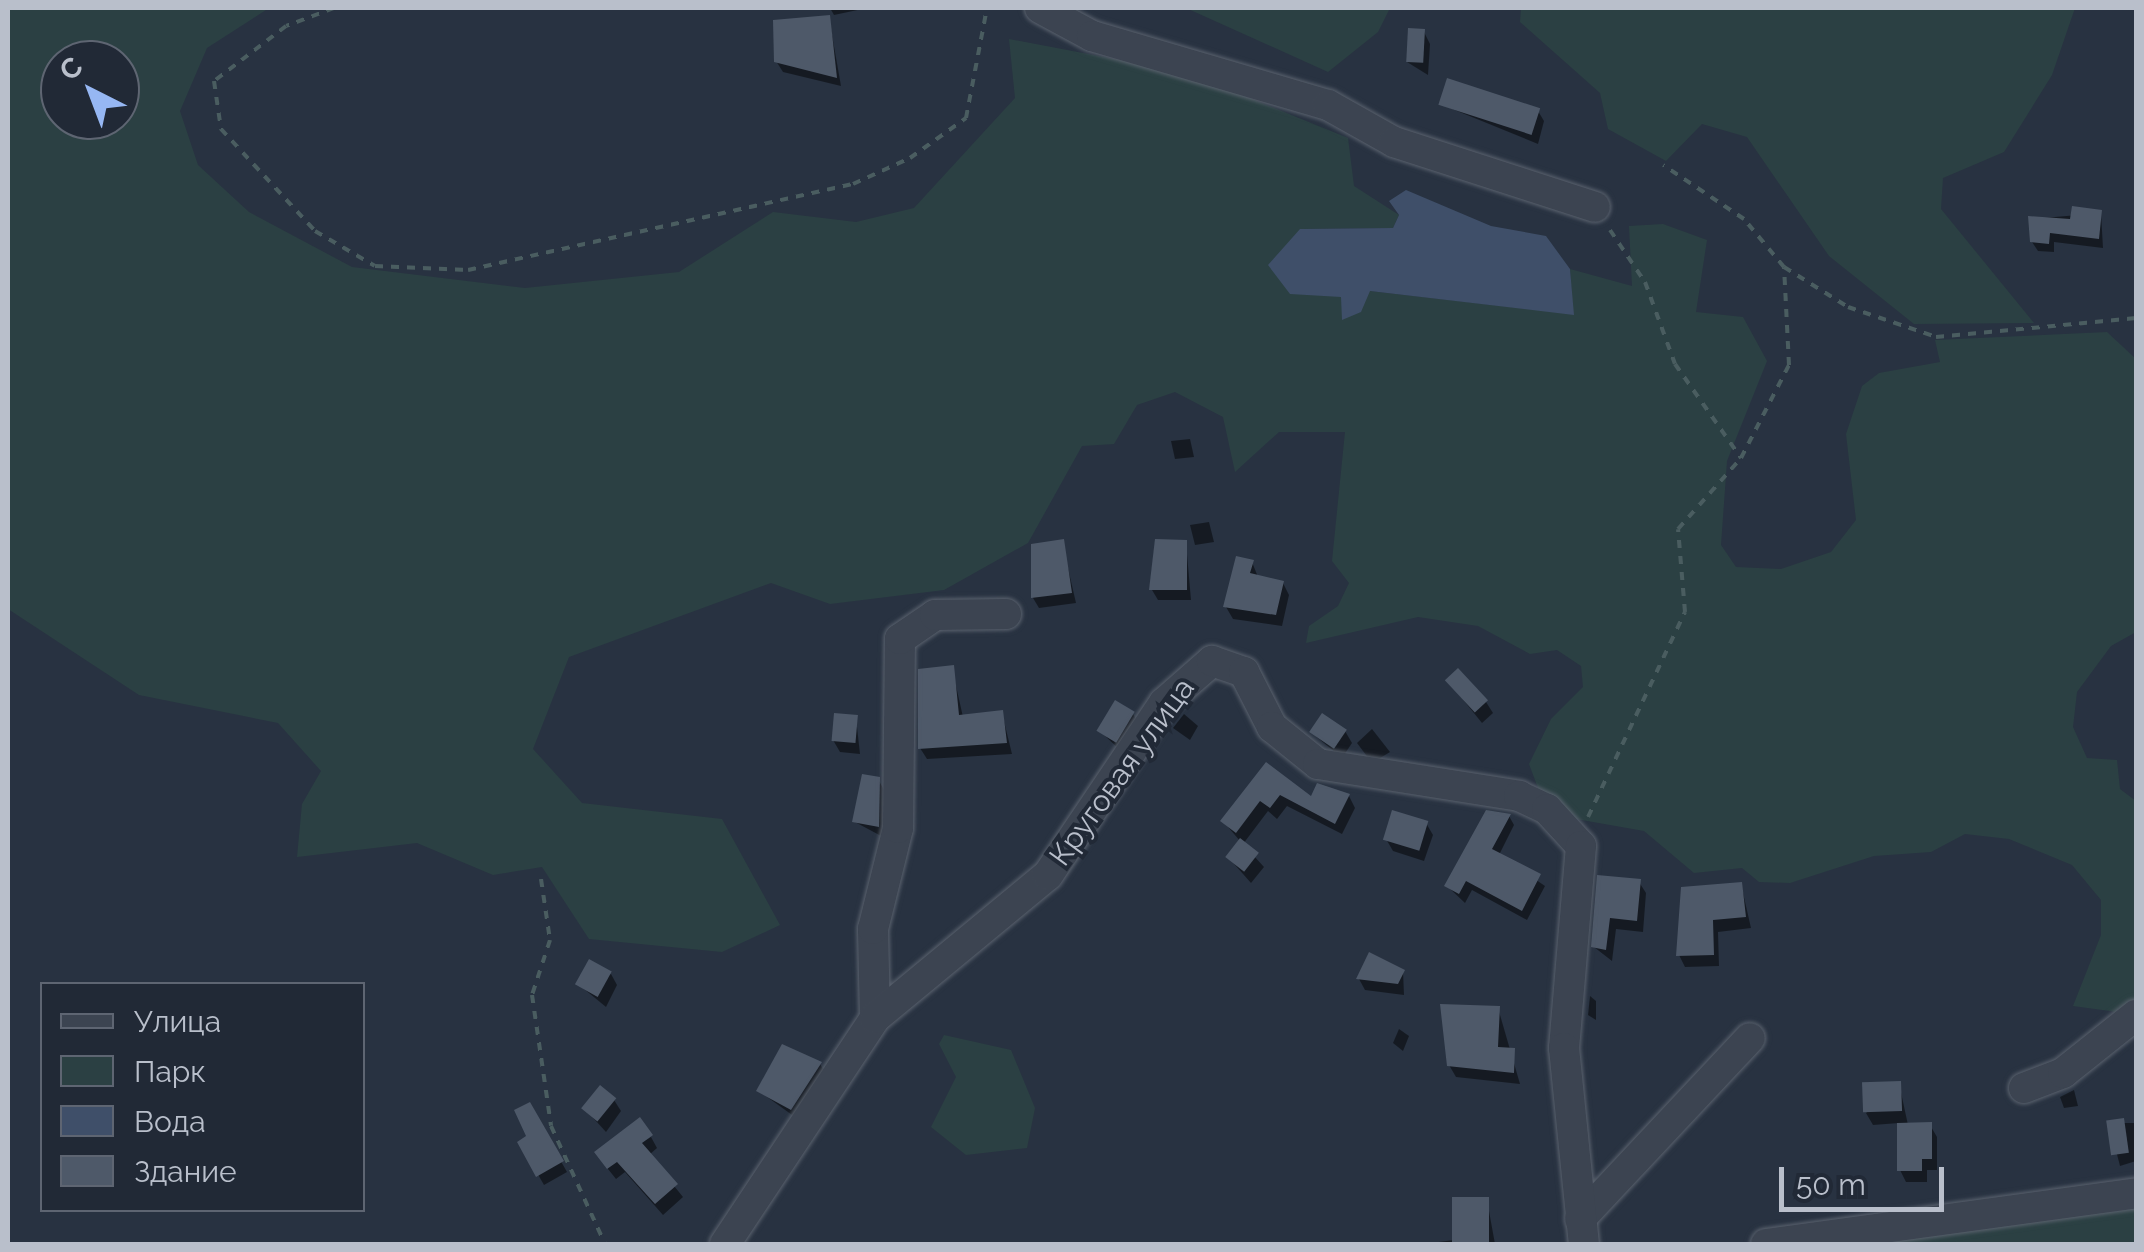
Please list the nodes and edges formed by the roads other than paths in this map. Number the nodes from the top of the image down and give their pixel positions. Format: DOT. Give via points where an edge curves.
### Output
graph roads {
  1 [pos="1040,8"];
  2 [pos="1595,207"];
  3 [pos="1006,614"];
  4 [pos="2136,1015"];
  5 [pos="874,1018"];
  6 [pos="1750,1038"];
  7 [pos="2024,1088"];
  8 [pos="2136,1193"];
  9 [pos="1582,1232"];
  10 [pos="726,1244"];
  11 [pos="1766,1244"];
  1 -- 2 [label="street" via="1092,36 1328,105 1394,142"];
  3 -- 5 [label="street" via="934,615 900,638 898,828 873,929"];
  4 -- 7 [label="street" via="2063,1073"];
  5 -- 9 [label="street, Круговая улица" via="1048,875 1164,703 1212,661 1244,672 1272,727 1318,764 1519,796 1546,809 1580,846 1564,1048"];
  5 -- 10 [label="street, Круговая улица"];
  6 -- 9 [label="street"];
  8 -- 11 [label="street"];
}
